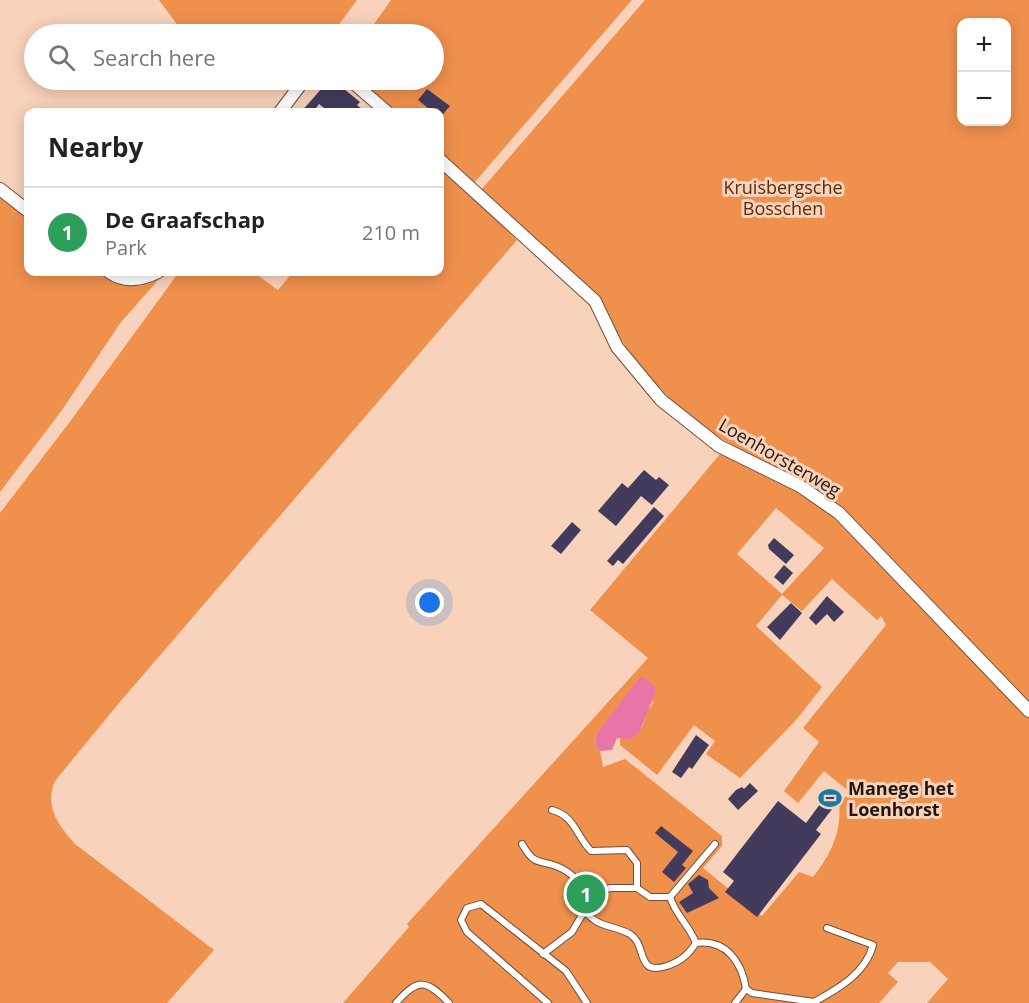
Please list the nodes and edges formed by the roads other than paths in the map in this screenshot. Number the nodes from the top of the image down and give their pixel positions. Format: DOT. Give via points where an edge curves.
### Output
graph roads {
  1 [pos="296,90"];
  2 [pos="362,90"];
  3 [pos="283,108"];
  4 [pos="382,108"];
  5 [pos="444,164"];
  6 [pos="0,189"];
  7 [pos="24,208"];
  8 [pos="117,276"];
  9 [pos="149,276"];
  10 [pos="1029,711"];
  11 [pos="552,810"];
  12 [pos="522,844"];
  13 [pos="715,844"];
  14 [pos="637,888"];
  15 [pos="589,897"];
  16 [pos="669,897"];
  17 [pos="585,910"];
  18 [pos="827,928"];
  19 [pos="696,943"];
  20 [pos="543,954"];
  21 [pos="746,989"];
  22 [pos="814,1002"];
  23 [pos="396,1003"];
  24 [pos="449,1003"];
  25 [pos="548,1003"];
  26 [pos="587,1003"];
  27 [pos="735,1003"];
  1 -- 3 [label="street"];
  2 -- 4 [label="street"];
  5 -- 10 [label="street, Loenhorsterweg" via="595,301 617,347 661,400 719,446 800,486 839,513"];
  6 -- 7 [label="street"];
  8 -- 9 [label="street"];
  11 -- 14 [label="lane" via="573,823 591,851 627,850 637,863"];
  12 -- 15 [label="lane" via="541,864 554,864 580,881"];
  13 -- 16 [label="lane"];
  14 -- 15 [label="lane" via="597,891"];
  14 -- 16 [label="lane" via="650,897"];
  15 -- 17 [label="lane"];
  16 -- 19 [label="lane"];
  17 -- 19 [label="lane" via="594,922 630,934 650,967 657,969 676,963"];
  17 -- 20 [label="lane" via="572,932"];
  18 -- 22 [label="lane" via="873,945 851,979"];
  19 -- 21 [label="lane" via="707,941 734,956 743,971"];
  20 -- 25 [label="lane" via="488,907 474,904 464,913 461,920 467,932"];
  20 -- 26 [label="lane" via="566,970"];
  21 -- 22 [label="lane"];
  21 -- 27 [label="lane"];
  23 -- 24 [label="lane" via="411,986 424,983 434,987"];
}
